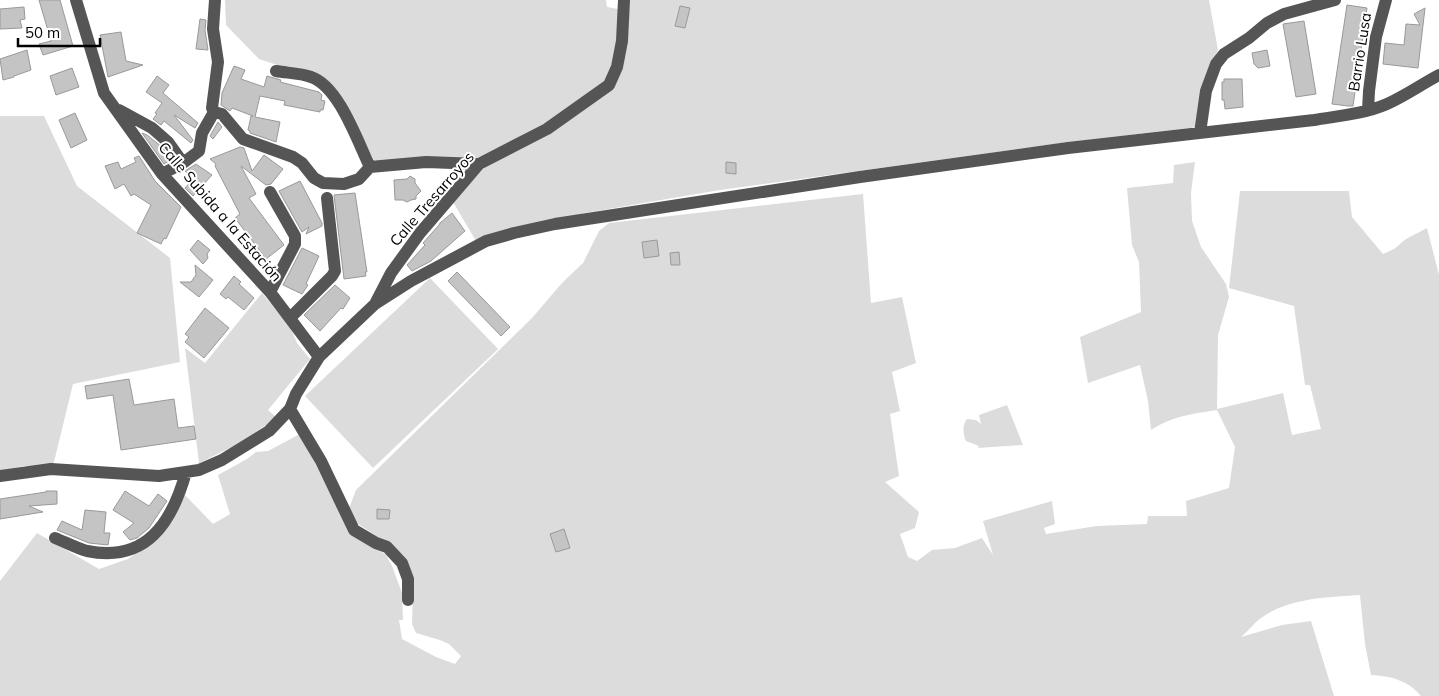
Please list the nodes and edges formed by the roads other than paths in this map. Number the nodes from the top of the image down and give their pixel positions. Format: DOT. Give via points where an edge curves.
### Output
graph roads {
  1 [pos="76,0"];
  2 [pos="215,0"];
  3 [pos="624,0"];
  4 [pos="1335,0"];
  5 [pos="1386,0"];
  6 [pos="276,71"];
  7 [pos="1439,75"];
  8 [pos="116,109"];
  9 [pos="1368,110"];
  10 [pos="214,112"];
  11 [pos="1200,132"];
  12 [pos="183,163"];
  13 [pos="479,164"];
  14 [pos="370,167"];
  15 [pos="162,174"];
  16 [pos="270,192"];
  17 [pos="327,198"];
  18 [pos="270,292"];
  19 [pos="376,304"];
  20 [pos="290,318"];
  21 [pos="318,357"];
  22 [pos="290,409"];
  23 [pos="186,472"];
  24 [pos="0,476"];
  25 [pos="55,538"];
  26 [pos="408,600"];
  1 -- 8 [label="street, Calle Subida a la Estación" via="104,93"];
  2 -- 10 [label="street" via="213,29 218,62"];
  3 -- 13 [label="street, Calle Tresarroyos" via="622,41 617,67 609,85 547,129"];
  4 -- 11 [label="street" via="1284,14 1224,54 1216,64 1206,91"];
  5 -- 9 [label="street, Barrio Lusa" via="1376,37"];
  6 -- 14 [label="street" via="312,77 328,87"];
  7 -- 9 [label="street" via="1387,104"];
  8 -- 12 [label="street" via="152,128 168,142"];
  8 -- 15 [label="street, Calle Subida a la Estación"];
  9 -- 11 [label="street" via="1314,120"];
  10 -- 12 [label="street" via="202,133 199,151"];
  10 -- 14 [label="street" via="222,114 244,139 293,157 323,183 344,184 359,179"];
  11 -- 19 [label="street" via="860,177 514,232 486,241 411,281"];
  12 -- 15 [label="street"];
  13 -- 14 [label="street" via="426,162"];
  13 -- 19 [label="street, Calle Tresarroyos" via="408,249 391,273"];
  15 -- 18 [label="street, Calle Subida a la Estación"];
  16 -- 18 [label="street" via="295,236 295,244"];
  17 -- 20 [label="street" via="335,271"];
  18 -- 20 [label="street, Calle Subida a la Estación"];
  19 -- 21 [label="street"];
  20 -- 21 [label="street, Calle Subida a la Estación"];
  21 -- 22 [label="street"];
  22 -- 23 [label="street" via="269,431 222,460 200,470"];
  22 -- 26 [label="street" via="322,461 354,530 387,547 402,564 408,579"];
  23 -- 24 [label="street" via="159,476 51,469"];
  23 -- 25 [label="street" via="180,496 164,524 148,542 109,553 86,550"];
}
